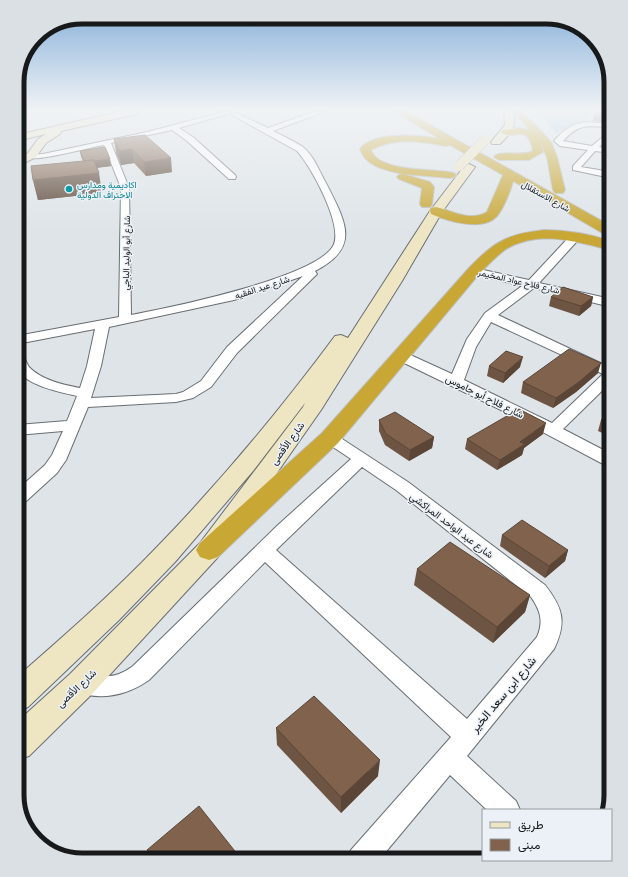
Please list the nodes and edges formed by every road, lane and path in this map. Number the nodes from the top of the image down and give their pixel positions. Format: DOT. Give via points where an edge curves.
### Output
graph roads {
  1 [pos="32,152"];
  2 [pos="59,152"];
  3 [pos="111,152"];
  4 [pos="204,152"];
  5 [pos="302,152"];
  6 [pos="356,152"];
  7 [pos="365,152"];
  8 [pos="444,152"];
  9 [pos="447,152"];
  10 [pos="472,152"];
  11 [pos="479,152"];
  12 [pos="488,152"];
  13 [pos="538,152"];
  14 [pos="550,152"];
  15 [pos="590,152"];
  16 [pos="499,157"];
  17 [pos="24,161"];
  18 [pos="24,163"];
  19 [pos="459,163"];
  20 [pos="509,174"];
  21 [pos="604,174"];
  22 [pos="232,177"];
  23 [pos="558,190"];
  24 [pos="431,207"];
  25 [pos="604,215"];
  26 [pos="604,228"];
  27 [pos="575,237"];
  28 [pos="604,244"];
  29 [pos="324,262"];
  30 [pos="474,270"];
  31 [pos="532,284"];
  32 [pos="604,301"];
  33 [pos="489,316"];
  34 [pos="125,320"];
  35 [pos="103,324"];
  36 [pos="24,339"];
  37 [pos="401,356"];
  38 [pos="24,370"];
  39 [pos="604,370"];
  40 [pos="604,380"];
  41 [pos="456,382"];
  42 [pos="84,398"];
  43 [pos="73,425"];
  44 [pos="24,429"];
  45 [pos="554,430"];
  46 [pos="330,438"];
  47 [pos="604,457"];
  48 [pos="361,459"];
  49 [pos="24,493"];
  50 [pos="209,550"];
  51 [pos="265,550"];
  52 [pos="552,629"];
  53 [pos="82,684"];
  54 [pos="24,691"];
  55 [pos="468,736"];
  56 [pos="24,738"];
  57 [pos="450,758"];
  58 [pos="507,809"];
  59 [pos="367,853"];
  1 -- 17 [label="main road"];
  2 -- 18 [label="street"];
  3 -- 34 [label="street, شارع أبو الوليد الباجي" via="120,173 126,201"];
  4 -- 22 [label="street"];
  5 -- 29 [label="street, شارع عيد الفقيه" via="309,159 335,207 341,237 333,254"];
  6 -- 24 [label="highway" via="355,154 367,164 426,185"];
  7 -- 19 [label="highway" via="368,158 389,167 418,173"];
  8 -- 19 [label="highway"];
  9 -- 19 [label="highway, شارع الاستقلال"];
  10 -- 19 [label="main road, شارع الأقصى, bridge"];
  11 -- 19 [label="main road, شارع الأقصى"];
  12 -- 16 [label="highway, شارع الاستقلال"];
  13 -- 16 [label="highway" via="529,157"];
  14 -- 23 [label="highway"];
  15 -- 21 [label="street" via="576,168"];
  16 -- 23 [label="highway, شارع الاستقلال"];
  19 -- 20 [label="highway, شارع الاستقلال"];
  19 -- 24 [label="main road, شارع الأقصى"];
  20 -- 24 [label="highway" via="504,191 488,217 461,219"];
  20 -- 26 [label="highway, شارع الاستقلال"];
  23 -- 25 [label="highway, شارع الاستقلال"];
  24 -- 50 [label="main road, شارع الأقصى" via="394,281 311,410"];
  24 -- 54 [label="main road, شارع الأقصى" via="340,341 237,473 139,582"];
  27 -- 28 [label="highway"];
  27 -- 30 [label="highway" via="541,235 515,239 496,250"];
  27 -- 31 [label="street"];
  29 -- 34 [label="street, شارع عيد الفقيه" via="293,277 230,297"];
  29 -- 42 [label="street" via="232,350 206,384 196,392 176,398"];
  30 -- 31 [label="street, شارع فلاح عواد المخيمر"];
  30 -- 37 [label="highway"];
  31 -- 32 [label="street, شارع فلاح عواد المخيمر"];
  31 -- 33 [label="street"];
  33 -- 39 [label="street"];
  33 -- 41 [label="street" via="478,328 465,353"];
  34 -- 35 [label="street, شارع عيد الفقيه"];
  35 -- 36 [label="street, شارع عيد الفقيه"];
  35 -- 42 [label="street"];
  37 -- 41 [label="street, شارع فلاح أبو جاموس"];
  37 -- 46 [label="highway"];
  38 -- 42 [label="street" via="32,376"];
  40 -- 45 [label="street"];
  41 -- 45 [label="street, شارع فلاح أبو جاموس"];
  42 -- 43 [label="street"];
  43 -- 44 [label="street"];
  43 -- 49 [label="street" via="60,456"];
  45 -- 47 [label="street, شارع فلاح أبو جاموس"];
  46 -- 48 [label="street, شارع عبد الواحد المراكشي"];
  46 -- 50 [label="highway"];
  48 -- 51 [label="street"];
  48 -- 52 [label="street, شارع عبد الواحد المراكشي" via="402,486 538,591 553,618"];
  50 -- 53 [label="main road, شارع الأقصى"];
  51 -- 53 [label="street" via="141,673 120,685"];
  51 -- 55 [label="street"];
  52 -- 55 [label="street, شارع ابن سعد الخير" via="546,642"];
  53 -- 56 [label="main road, شارع الأقصى"];
  55 -- 57 [label="street, شارع ابن سعد الخير"];
  57 -- 58 [label="street"];
  57 -- 59 [label="street, شارع ابن سعد الخير"];
}
